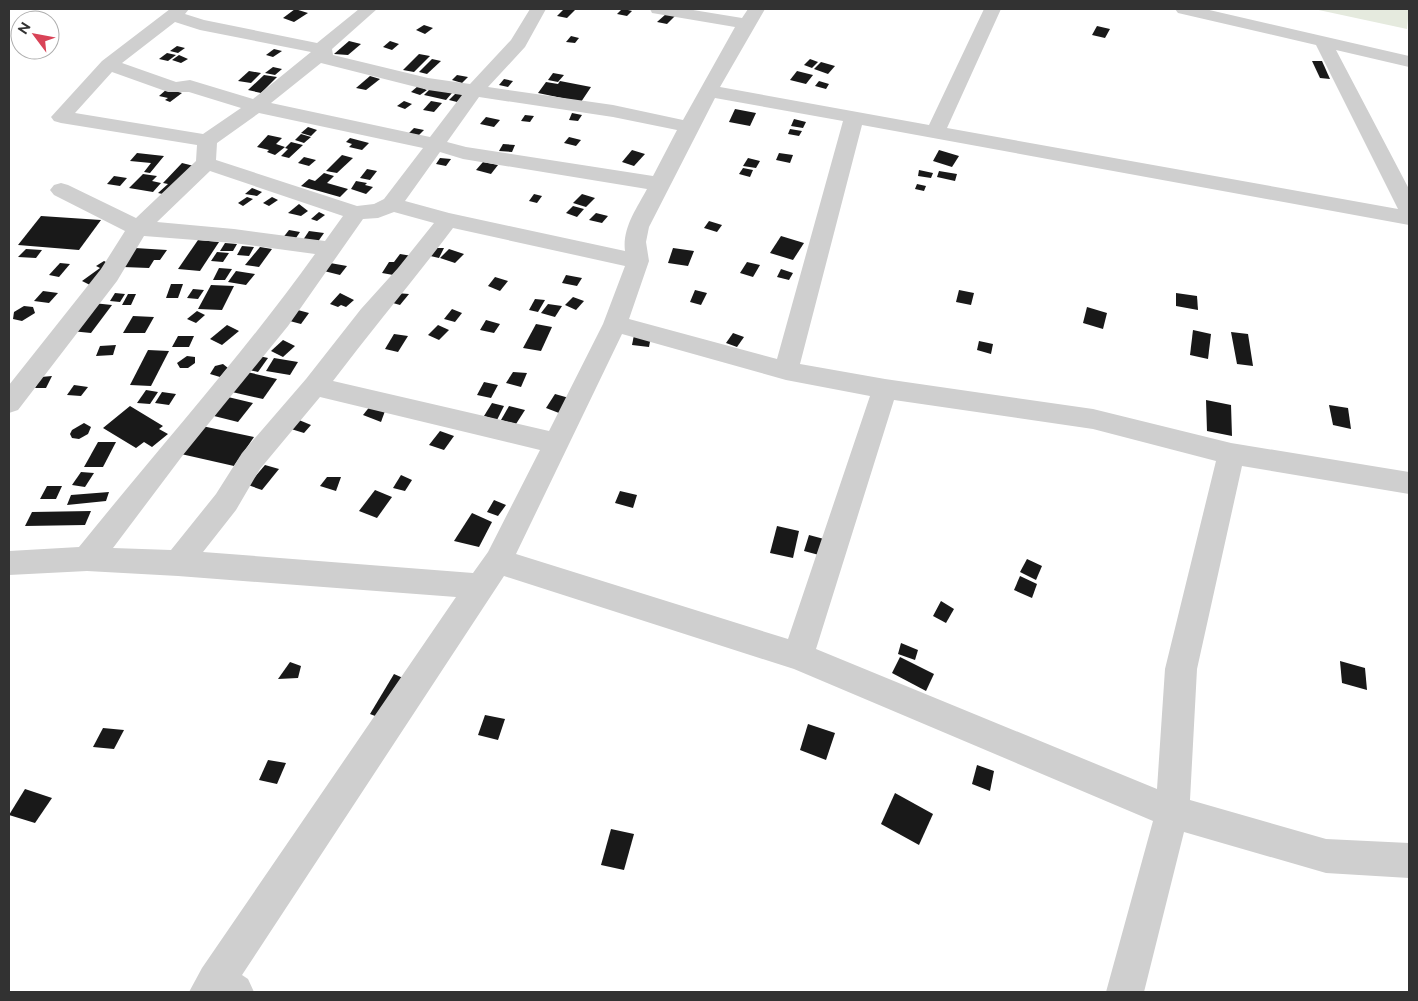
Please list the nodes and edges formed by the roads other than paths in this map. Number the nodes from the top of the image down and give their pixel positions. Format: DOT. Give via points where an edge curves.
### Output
graph roads {
  1 [pos="369,9"];
  2 [pos="538,9"];
  3 [pos="658,9"];
  4 [pos="993,9"];
  5 [pos="1184,9"];
  6 [pos="177,12"];
  7 [pos="752,17"];
  8 [pos="1324,43"];
  9 [pos="322,50"];
  10 [pos="1409,61"];
  11 [pos="109,65"];
  12 [pos="474,91"];
  13 [pos="710,91"];
  14 [pos="256,106"];
  15 [pos="854,117"];
  16 [pos="689,127"];
  17 [pos="936,132"];
  18 [pos="434,144"];
  19 [pos="206,152"];
  20 [pos="660,184"];
  21 [pos="61,190"];
  22 [pos="392,204"];
  23 [pos="1409,209"];
  24 [pos="356,213"];
  25 [pos="1409,218"];
  26 [pos="448,220"];
  27 [pos="138,228"];
  28 [pos="330,249"];
  29 [pos="638,261"];
  30 [pos="615,324"];
  31 [pos="786,371"];
  32 [pos="315,386"];
  33 [pos="885,389"];
  34 [pos="9,403"];
  35 [pos="555,443"];
  36 [pos="1231,454"];
  37 [pos="1409,483"];
  38 [pos="87,559"];
  39 [pos="9,563"];
  40 [pos="178,563"];
  41 [pos="489,574"];
  42 [pos="798,656"];
  43 [pos="1172,812"];
  44 [pos="1409,860"];
  45 [pos="219,988"];
  46 [pos="1125,992"];
  1 -- 9 [label="street"];
  2 -- 12 [label="street" via="520,43"];
  3 -- 7 [label="street"];
  4 -- 17 [label="street"];
  5 -- 8 [label="street"];
  6 -- 9 [label="street" via="200,25"];
  6 -- 11 [label="street"];
  7 -- 13 [label="street"];
  8 -- 10 [label="street"];
  8 -- 23 [label="street"];
  9 -- 12 [label="street" via="324,58 409,80"];
  9 -- 14 [label="street"];
  11 -- 14 [label="street" via="175,88 190,86"];
  11 -- 19 [label="street" via="61,117"];
  12 -- 16 [label="street" via="613,111"];
  12 -- 18 [label="street"];
  13 -- 15 [label="street"];
  13 -- 16 [label="street"];
  14 -- 18 [label="street"];
  14 -- 19 [label="street"];
  15 -- 17 [label="street"];
  15 -- 31 [label="street"];
  16 -- 20 [label="street"];
  17 -- 25 [label="street"];
  18 -- 20 [label="street" via="463,153"];
  18 -- 22 [label="street"];
  19 -- 24 [label="street"];
  19 -- 27 [label="street"];
  20 -- 29 [label="street" via="638,227 635,242"];
  21 -- 27 [label="street"];
  22 -- 24 [label="street" via="378,211"];
  22 -- 26 [label="street"];
  24 -- 28 [label="street"];
  26 -- 29 [label="street"];
  26 -- 32 [label="street"];
  27 -- 28 [label="street"];
  27 -- 34 [label="street" via="109,276"];
  28 -- 38 [label="street" via="280,320"];
  29 -- 30 [label="street"];
  30 -- 31 [label="street"];
  30 -- 35 [label="street"];
  31 -- 33 [label="street"];
  32 -- 35 [label="street"];
  32 -- 40 [label="street" via="251,461 226,502"];
  33 -- 36 [label="street" via="1093,419"];
  33 -- 42 [label="street"];
  35 -- 41 [label="street"];
  36 -- 37 [label="street"];
  36 -- 43 [label="street" via="1181,669"];
  38 -- 39 [label="street"];
  38 -- 40 [label="street"];
  40 -- 41 [label="street"];
  41 -- 42 [label="street"];
  41 -- 45 [label="street"];
  42 -- 43 [label="street"];
  43 -- 44 [label="street" via="1326,856"];
  43 -- 46 [label="street"];
}
